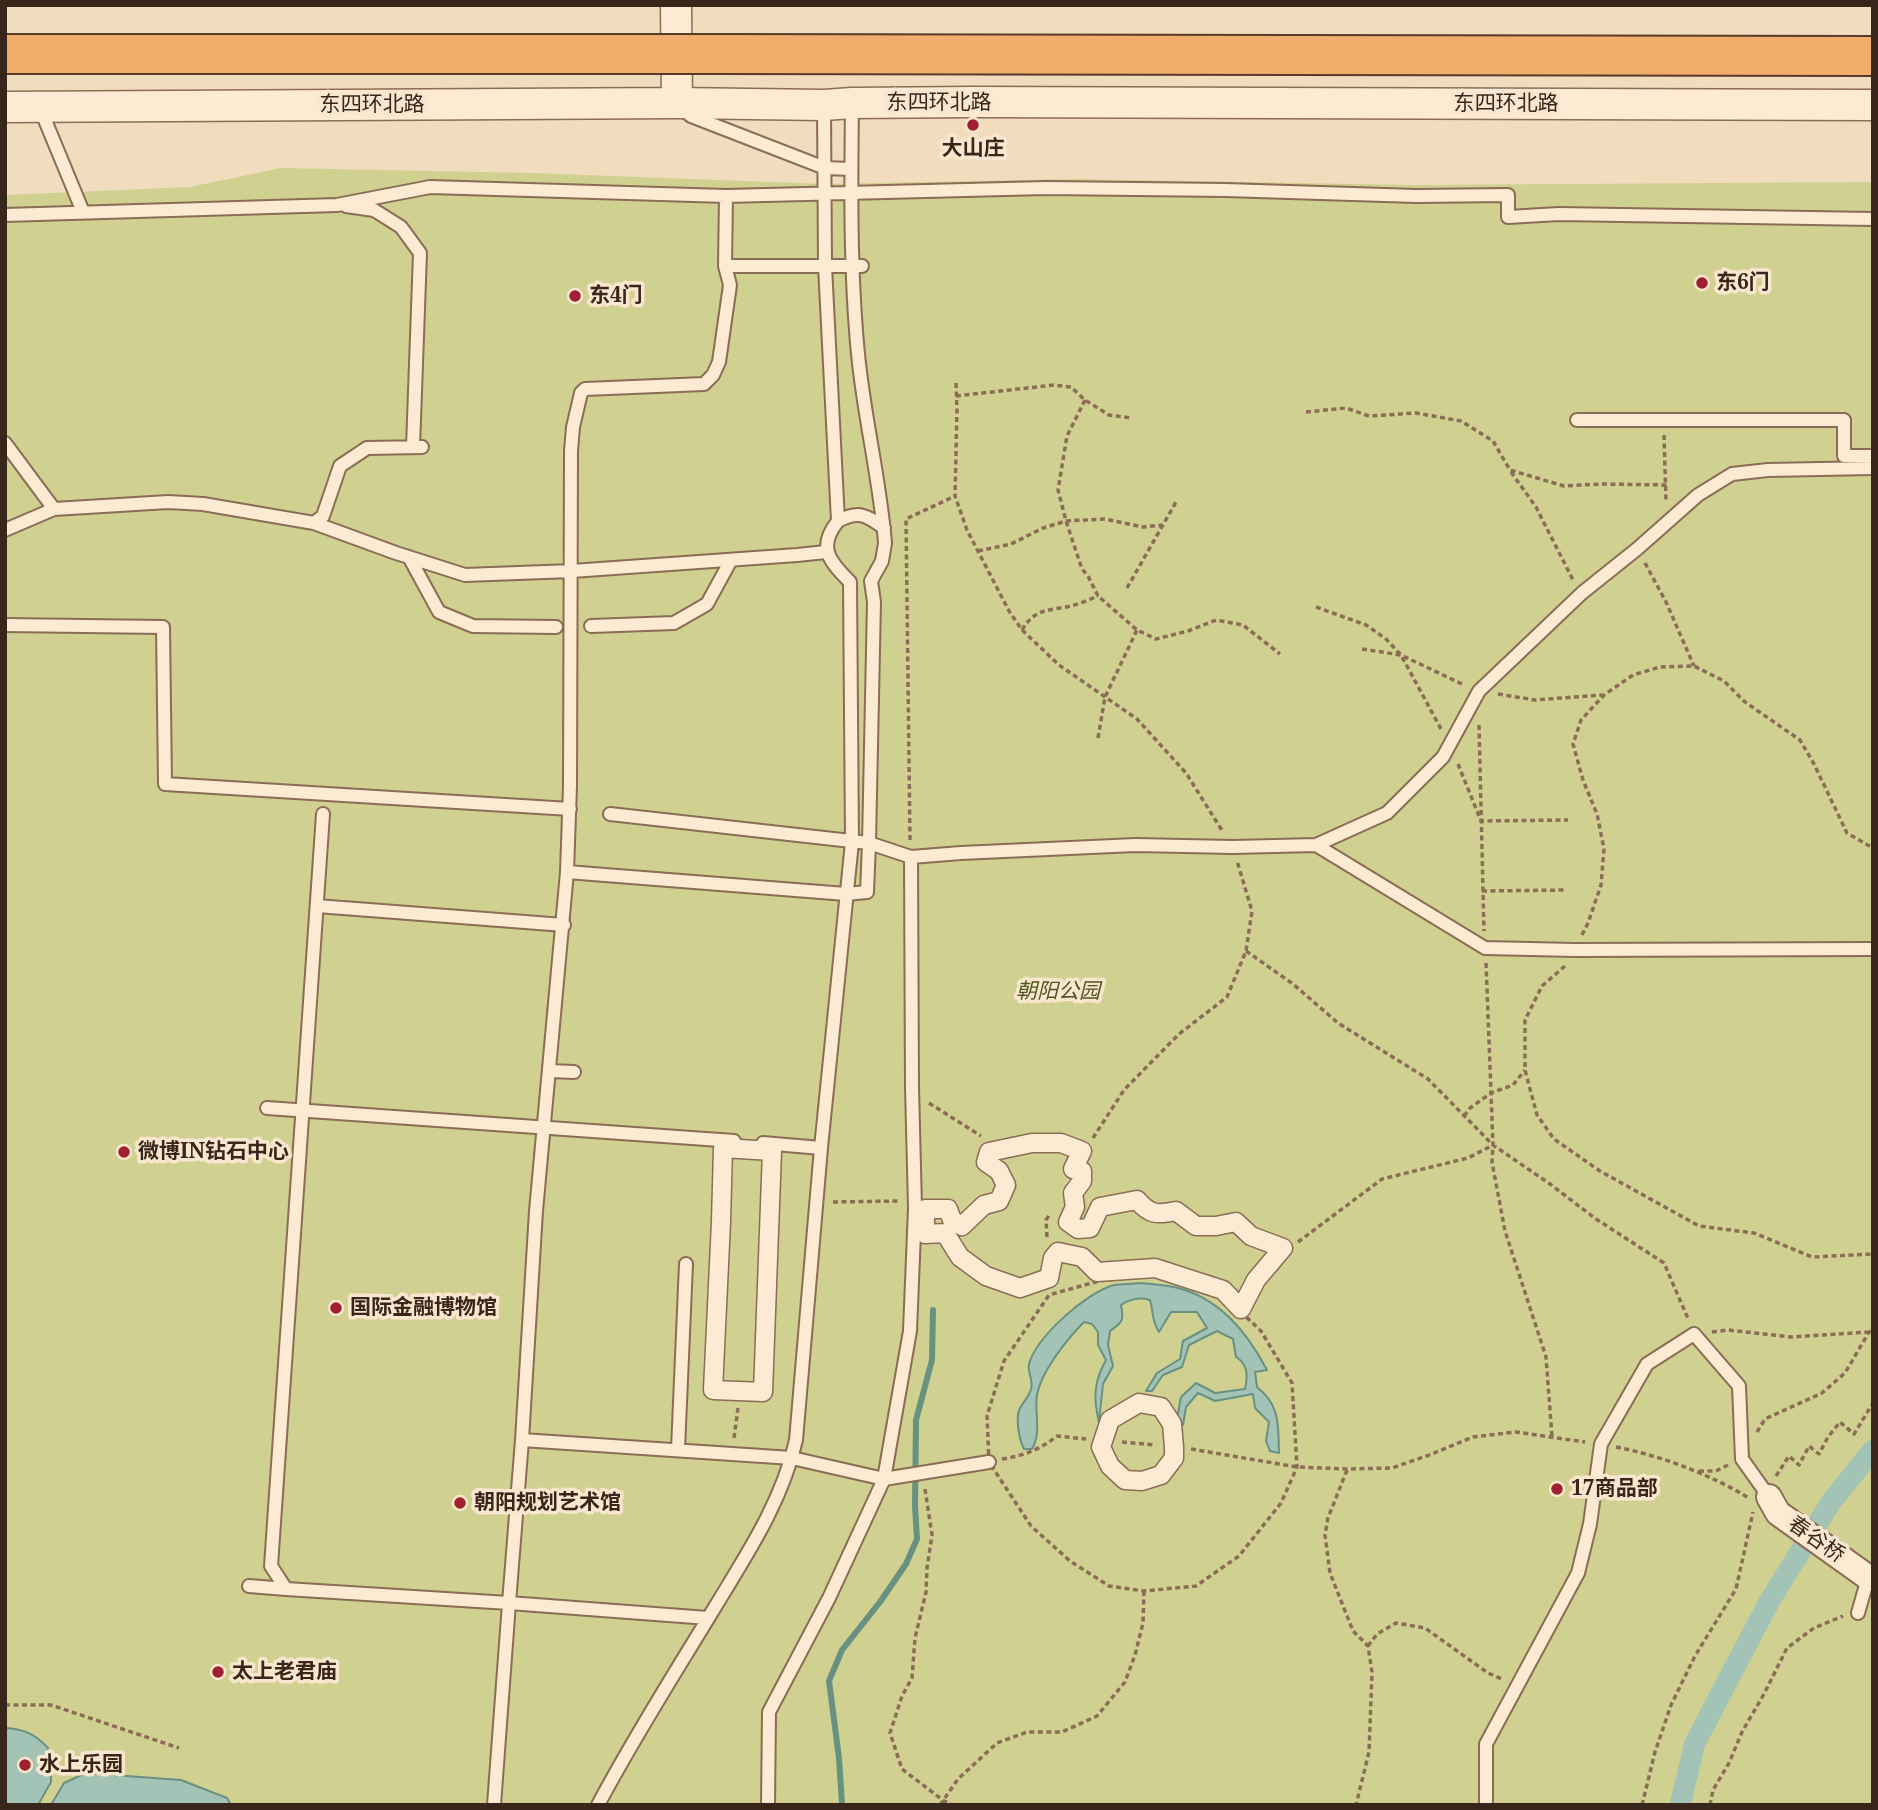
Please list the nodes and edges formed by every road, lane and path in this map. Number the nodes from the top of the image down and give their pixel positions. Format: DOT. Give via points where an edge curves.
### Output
graph roads {
  1 [pos="676,5"];
  2 [pos="5,54"];
  3 [pos="1873,56"];
  4 [pos="677,103"];
  5 [pos="838,104"];
  6 [pos="1873,105"];
  7 [pos="5,107"];
  8 [pos="40,107"];
  9 [pos="825,168"];
  10 [pos="851,169"];
  11 [pos="851,192"];
  12 [pos="825,193"];
  13 [pos="726,196"];
  14 [pos="337,205"];
  15 [pos="83,212"];
  16 [pos="5,215"];
  17 [pos="1873,219"];
  18 [pos="725,266"];
  19 [pos="825,266"];
  20 [pos="857,266"];
  21 [pos="956,396"];
  22 [pos="1085,400"];
  23 [pos="1306,412"];
  24 [pos="1132,418"];
  25 [pos="1664,419"];
  26 [pos="1577,420"];
  27 [pos="5,443"];
  28 [pos="1873,456"];
  29 [pos="1873,468"];
  30 [pos="1510,470"];
  31 [pos="1667,485"];
  32 [pos="955,496"];
  33 [pos="1176,502"];
  34 [pos="54,509"];
  35 [pos="838,521"];
  36 [pos="1066,521"];
  37 [pos="314,523"];
  38 [pos="1666,524"];
  39 [pos="1163,525"];
  40 [pos="884,528"];
  41 [pos="5,530"];
  42 [pos="1637,549"];
  43 [pos="978,551"];
  44 [pos="826,552"];
  45 [pos="409,557"];
  46 [pos="732,560"];
  47 [pos="572,571"];
  48 [pos="871,581"];
  49 [pos="850,582"];
  50 [pos="1127,588"];
  51 [pos="1582,593"];
  52 [pos="1098,596"];
  53 [pos="5,625"];
  54 [pos="591,626"];
  55 [pos="556,627"];
  56 [pos="1022,630"];
  57 [pos="1137,630"];
  58 [pos="1362,649"];
  59 [pos="1280,654"];
  60 [pos="1694,666"];
  61 [pos="1479,691"];
  62 [pos="1604,695"];
  63 [pos="1098,738"];
  64 [pos="570,809"];
  65 [pos="323,814"];
  66 [pos="610,814"];
  67 [pos="852,842"];
  68 [pos="869,843"];
  69 [pos="1316,845"];
  70 [pos="911,857"];
  71 [pos="568,872"];
  72 [pos="1567,890"];
  73 [pos="1482,891"];
  74 [pos="846,894"];
  75 [pos="317,906"];
  76 [pos="564,925"];
  77 [pos="1485,948"];
  78 [pos="1873,949"];
  79 [pos="1246,951"];
  80 [pos="1525,1070"];
  81 [pos="550,1071"];
  82 [pos="574,1072"];
  83 [pos="912,1087"];
  84 [pos="1491,1093"];
  85 [pos="267,1108"];
  86 [pos="303,1110"];
  87 [pos="1464,1116"];
  88 [pos="543,1128"];
  89 [pos="1493,1145"];
  90 [pos="821,1147"];
  91 [pos="1011,1149"];
  92 [pos="915,1199"];
  93 [pos="816,1203"];
  94 [pos="1298,1242"];
  95 [pos="686,1264"];
  96 [pos="1246,1302"];
  97 [pos="1240,1311"];
  98 [pos="1871,1331"];
  99 [pos="1694,1334"];
  100 [pos="739,1391"];
  101 [pos="1873,1403"];
  102 [pos="1552,1437"];
  103 [pos="522,1440"];
  104 [pos="1102,1441"];
  105 [pos="1601,1444"];
  106 [pos="1174,1447"];
  107 [pos="678,1450"];
  108 [pos="733,1454"];
  109 [pos="1020,1456"];
  110 [pos="792,1458"];
  111 [pos="1742,1460"];
  112 [pos="989,1462"];
  113 [pos="1297,1467"];
  114 [pos="1347,1469"];
  115 [pos="1697,1472"];
  116 [pos="924,1473"];
  117 [pos="884,1479"];
  118 [pos="1767,1502"];
  119 [pos="1865,1572"];
  120 [pos="248,1586"];
  121 [pos="286,1588"];
  122 [pos="1144,1591"];
  123 [pos="509,1603"];
  124 [pos="1858,1613"];
  125 [pos="708,1618"];
  126 [pos="1368,1646"];
  127 [pos="1518,1686"];
  128 [pos="5,1705"];
  129 [pos="178,1748"];
  130 [pos="942,1803"];
  131 [pos="494,1805"];
  132 [pos="598,1805"];
  133 [pos="768,1805"];
  134 [pos="953,1805"];
  135 [pos="1356,1805"];
  136 [pos="1486,1805"];
  137 [pos="1642,1805"];
  138 [pos="1710,1805"];
  1 -- 4 [label="street"];
  2 -- 3 [label="highway, bridge"];
  4 -- 5 [label="street, 东四环北路"];
  4 -- 8 [label="street, 东四环北路"];
  4 -- 9 [label="lane" via="691,116"];
  5 -- 6 [label="street, 东四环北路"];
  5 -- 9 [label="lane"];
  5 -- 10 [label="lane"];
  7 -- 8 [label="street, 东四环北路"];
  8 -- 15 [label="lane"];
  9 -- 10 [label="lane"];
  9 -- 12 [label="lane"];
  10 -- 11 [label="lane"];
  11 -- 12 [label="lane"];
  11 -- 17 [label="lane" via="1076,188 1508,195 1508,217"];
  11 -- 20 [label="lane"];
  12 -- 13 [label="lane"];
  12 -- 19 [label="lane"];
  13 -- 14 [label="lane" via="430,187"];
  13 -- 18 [label="lane"];
  14 -- 15 [label="lane"];
  14 -- 37 [label="lane" via="374,210 401,228 420,253 417,447 367,448 340,466 323,516"];
  15 -- 16 [label="lane"];
  18 -- 19 [label="lane"];
  18 -- 47 [label="lane" via="730,285 719,362 704,384 618,386 581,393 571,451"];
  19 -- 20 [label="lane"];
  19 -- 35 [label="lane"];
  20 -- 40 [label="lane" via="858,355"];
  21 -- 22 [label="path" via="1054,385 1071,387"];
  22 -- 24 [label="path" via="1109,415"];
  22 -- 36 [label="path" via="1067,436 1060,476 1058,490"];
  23 -- 30 [label="path" via="1346,408 1369,416 1416,413 1461,421 1493,441"];
  25 -- 26 [label="lane"];
  25 -- 28 [label="lane" via="1844,420 1844,456"];
  25 -- 31 [label="path"];
  27 -- 34 [label="lane"];
  29 -- 38 [label="lane" via="1732,474 1698,495"];
  30 -- 31 [label="path" via="1564,486"];
  30 -- 51 [label="path" via="1536,507"];
  31 -- 38 [label="path"];
  32 -- 70 [label="path" via="906,519"];
  33 -- 39 [label="path"];
  34 -- 37 [label="lane" via="199,503"];
  34 -- 41 [label="lane"];
  35 -- 40 [label="lane" via="851,514 867,516"];
  35 -- 44 [label="lane" via="829,532"];
  36 -- 39 [label="path" via="1105,519 1143,527"];
  36 -- 43 [label="path" via="1011,544"];
  36 -- 52 [label="path" via="1082,569"];
  37 -- 45 [label="lane"];
  38 -- 42 [label="lane"];
  39 -- 50 [label="path"];
  40 -- 48 [label="lane" via="882,561"];
  42 -- 51 [label="lane"];
  42 -- 60 [label="path"];
  44 -- 46 [label="lane"];
  44 -- 49 [label="lane"];
  45 -- 47 [label="lane" via="465,575"];
  45 -- 55 [label="lane" via="439,612 473,626"];
  46 -- 47 [label="lane"];
  46 -- 54 [label="lane" via="707,604 674,624"];
  47 -- 64 [label="lane"];
  48 -- 49 [label="lane"];
  48 -- 68 [label="lane"];
  49 -- 67 [label="lane"];
  51 -- 61 [label="lane"];
  52 -- 56 [label="path" via="1074,606 1045,610 1028,620"];
  52 -- 57 [label="path"];
  53 -- 64 [label="lane" via="163,627 165,784"];
  57 -- 59 [label="path" via="1156,639 1216,620 1243,625"];
  57 -- 63 [label="path" via="1105,697"];
  58 -- 61 [label="path" via="1401,655"];
  61 -- 62 [label="path" via="1535,700"];
  61 -- 69 [label="lane" via="1443,757 1387,813"];
  61 -- 73 [label="path"];
  64 -- 71 [label="lane"];
  65 -- 75 [label="lane"];
  66 -- 67 [label="lane"];
  67 -- 68 [label="lane"];
  67 -- 74 [label="lane"];
  68 -- 70 [label="lane"];
  68 -- 74 [label="lane" via="867,892"];
  69 -- 70 [label="lane" via="1135,845"];
  69 -- 77 [label="lane"];
  70 -- 83 [label="lane"];
  71 -- 74 [label="lane"];
  71 -- 76 [label="lane"];
  72 -- 73 [label="path"];
  73 -- 77 [label="path"];
  74 -- 90 [label="lane"];
  75 -- 76 [label="lane"];
  75 -- 86 [label="lane"];
  76 -- 81 [label="lane"];
  77 -- 78 [label="lane"];
  77 -- 84 [label="path"];
  79 -- 87 [label="path" via="1338,1023 1428,1079"];
  80 -- 84 [label="path" via="1513,1086"];
  81 -- 82 [label="lane"];
  81 -- 88 [label="lane"];
  83 -- 91 [label="path" via="975,1133"];
  83 -- 92 [label="lane"];
  84 -- 87 [label="path"];
  84 -- 89 [label="path"];
  85 -- 86 [label="lane"];
  86 -- 88 [label="lane"];
  86 -- 121 [label="lane" via="271,1566"];
  87 -- 89 [label="path"];
  88 -- 90 [label="lane"];
  88 -- 103 [label="lane"];
  89 -- 94 [label="path" via="1468,1158 1382,1179"];
  89 -- 99 [label="path" via="1664,1263"];
  89 -- 102 [label="path" via="1505,1231 1546,1357"];
  90 -- 93 [label="lane"];
  91 -- 91 [label="street" via="1061,1143 1082,1151 1073,1169 1082,1171 1082,1181 1073,1193 1075,1207 1068,1222 1078,1229 1090,1228 1100,1207 1137,1200 1145,1210 1159,1214 1176,1211 1196,1226 1236,1222 1251,1236 1283,1248 1256,1280 1241,1309 1223,1290 1155,1268 1097,1272 1082,1257 1058,1252 1049,1278 1020,1288 986,1276 960,1257 945,1233 925,1234 925,1209 948,1209 952,1220 962,1226 984,1205 999,1201 1006,1185 999,1171 986,1162 989,1152"];
  92 -- 93 [label="path"];
  92 -- 117 [label="lane" via="910,1331"];
  93 -- 110 [label="lane"];
  95 -- 107 [label="lane"];
  96 -- 97 [label="path"];
  97 -- 112 [label="path" via="1218,1294 1156,1274 1099,1281 1049,1295 1004,1361 987,1416"];
  97 -- 113 [label="path" via="1261,1331 1292,1382"];
  98 -- 99 [label="path" via="1791,1337 1728,1331"];
  98 -- 111 [label="path" via="1845,1373 1822,1393 1765,1419"];
  99 -- 105 [label="lane" via="1647,1364"];
  99 -- 111 [label="lane" via="1739,1386"];
  100 -- 100 [label="street" via="713,1390 723,1148 772,1151 763,1392"];
  100 -- 108 [label="path"];
  101 -- 118 [label="path" via="1854,1434 1840,1422 1819,1454 1809,1446 1799,1465 1788,1456"];
  102 -- 105 [label="path"];
  102 -- 114 [label="path" via="1516,1432 1473,1437 1392,1468"];
  103 -- 107 [label="lane"];
  103 -- 123 [label="lane"];
  104 -- 106 [label="path"];
  104 -- 106 [label="street" via="1110,1466 1125,1480 1161,1475 1174,1458"];
  104 -- 106 [label="street" via="1110,1420 1139,1402 1161,1407 1172,1424"];
  104 -- 109 [label="path" via="1057,1436"];
  105 -- 115 [label="path"];
  105 -- 127 [label="lane" via="1578,1573"];
  106 -- 113 [label="path"];
  107 -- 108 [label="lane"];
  108 -- 110 [label="lane"];
  110 -- 117 [label="lane"];
  110 -- 125 [label="lane" via="766,1522"];
  111 -- 115 [label="path" via="1716,1471"];
  111 -- 118 [label="lane"];
  112 -- 116 [label="lane"];
  112 -- 122 [label="path" via="1031,1526 1070,1560 1109,1586"];
  113 -- 114 [label="path"];
  113 -- 122 [label="path" via="1281,1503 1239,1556 1196,1586"];
  114 -- 126 [label="path" via="1325,1535 1330,1573 1353,1631"];
  115 -- 118 [label="path"];
  116 -- 117 [label="lane"];
  116 -- 130 [label="path" via="932,1535 926,1592 912,1678 890,1733 902,1769"];
  117 -- 133 [label="lane" via="769,1712"];
  118 -- 119 [label="street, 春谷桥"];
  118 -- 137 [label="path" via="1752,1516 1735,1589 1671,1705"];
  119 -- 124 [label="lane"];
  120 -- 121 [label="lane"];
  121 -- 123 [label="lane"];
  122 -- 130 [label="path" via="1143,1623 1125,1682 1097,1716 1062,1732 1027,1732 997,1743 958,1779"];
  123 -- 125 [label="lane"];
  123 -- 131 [label="lane"];
  124 -- 138 [label="path" via="1814,1628 1787,1648 1713,1790"];
  125 -- 132 [label="lane"];
  126 -- 127 [label="path" via="1377,1634 1396,1623 1425,1628 1488,1673"];
  126 -- 135 [label="path" via="1372,1672 1369,1752"];
  127 -- 136 [label="lane" via="1486,1744"];
  128 -- 129 [label="path" via="51,1705"];
  130 -- 134 [label="path"];
}
